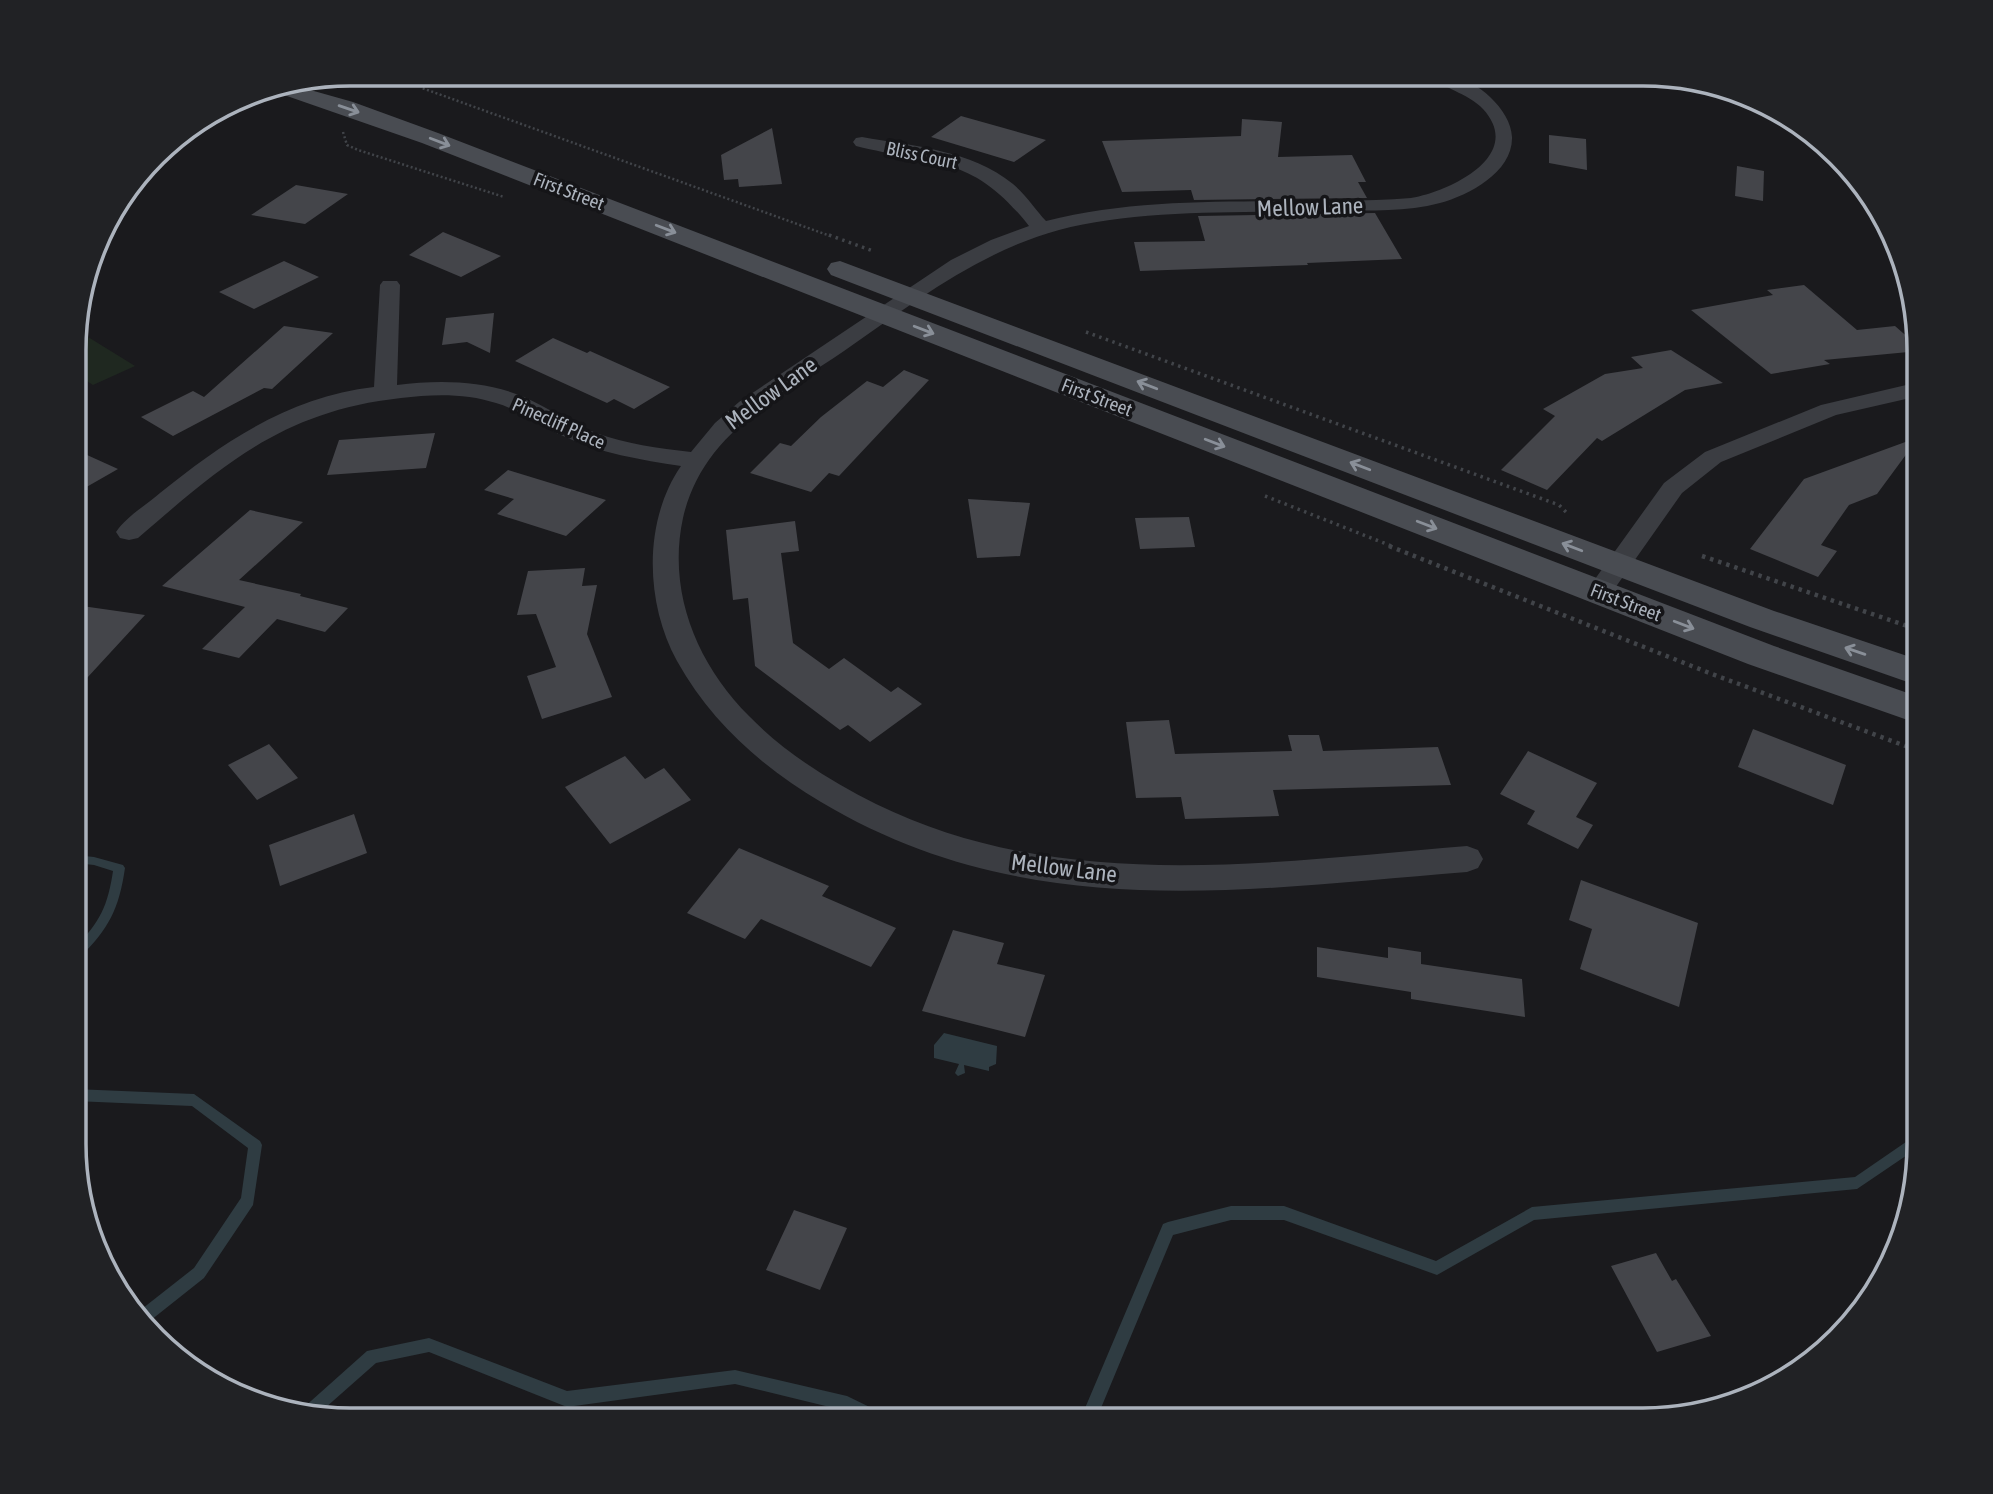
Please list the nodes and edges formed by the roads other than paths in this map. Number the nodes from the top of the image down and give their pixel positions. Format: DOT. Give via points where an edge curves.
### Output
graph roads {
  1 [pos="340,86"];
  2 [pos="1462,86"];
  3 [pos="294,92"];
  4 [pos="404,105"];
  5 [pos="862,142"];
  6 [pos="704,217"];
  7 [pos="1042,229"];
  8 [pos="390,285"];
  9 [pos="912,296"];
  10 [pos="884,314"];
  11 [pos="385,391"];
  12 [pos="1907,391"];
  13 [pos="694,460"];
  14 [pos="129,531"];
  15 [pos="1618,564"];
  16 [pos="1599,592"];
  17 [pos="1907,669"];
  18 [pos="1907,707"];
  19 [pos="1468,859"];
  1 -- 4 [label="main road"];
  2 -- 7 [label="street, Mellow Lane" via="1499,118 1504,138 1489,171 1469,186 1434,200 1133,213"];
  3 -- 10 [label="main road, First Street, one-way" via="408,130"];
  5 -- 7 [label="street, Bliss Court" via="973,167 1007,189"];
  6 -- 9 [label="main road, First Street"];
  7 -- 9 [label="street, Mellow Lane" via="980,252"];
  8 -- 11 [label="street"];
  9 -- 10 [label="street, Mellow Lane"];
  15 -- 9 [label="main road, First Street, one-way"];
  10 -- 13 [label="street, Mellow Lane" via="747,407"];
  10 -- 16 [label="main road, First Street, one-way"];
  11 -- 13 [label="street, Pinecliff Place" via="442,388 493,394 530,407 601,444 644,455"];
  11 -- 14 [label="street, Pinecliff Place" via="317,407 257,432 218,457"];
  12 -- 15 [label="street" via="1829,410 1713,457 1673,488"];
  13 -- 19 [label="street, Mellow Lane" via="667,534 665,575 674,620 691,661 718,702 761,746 814,786 868,815 930,841 992,859 1075,874 1193,879"];
  15 -- 16 [label="street"];
  17 -- 15 [label="main road, First Street, one-way"];
  16 -- 18 [label="main road, First Street, one-way"];
}
